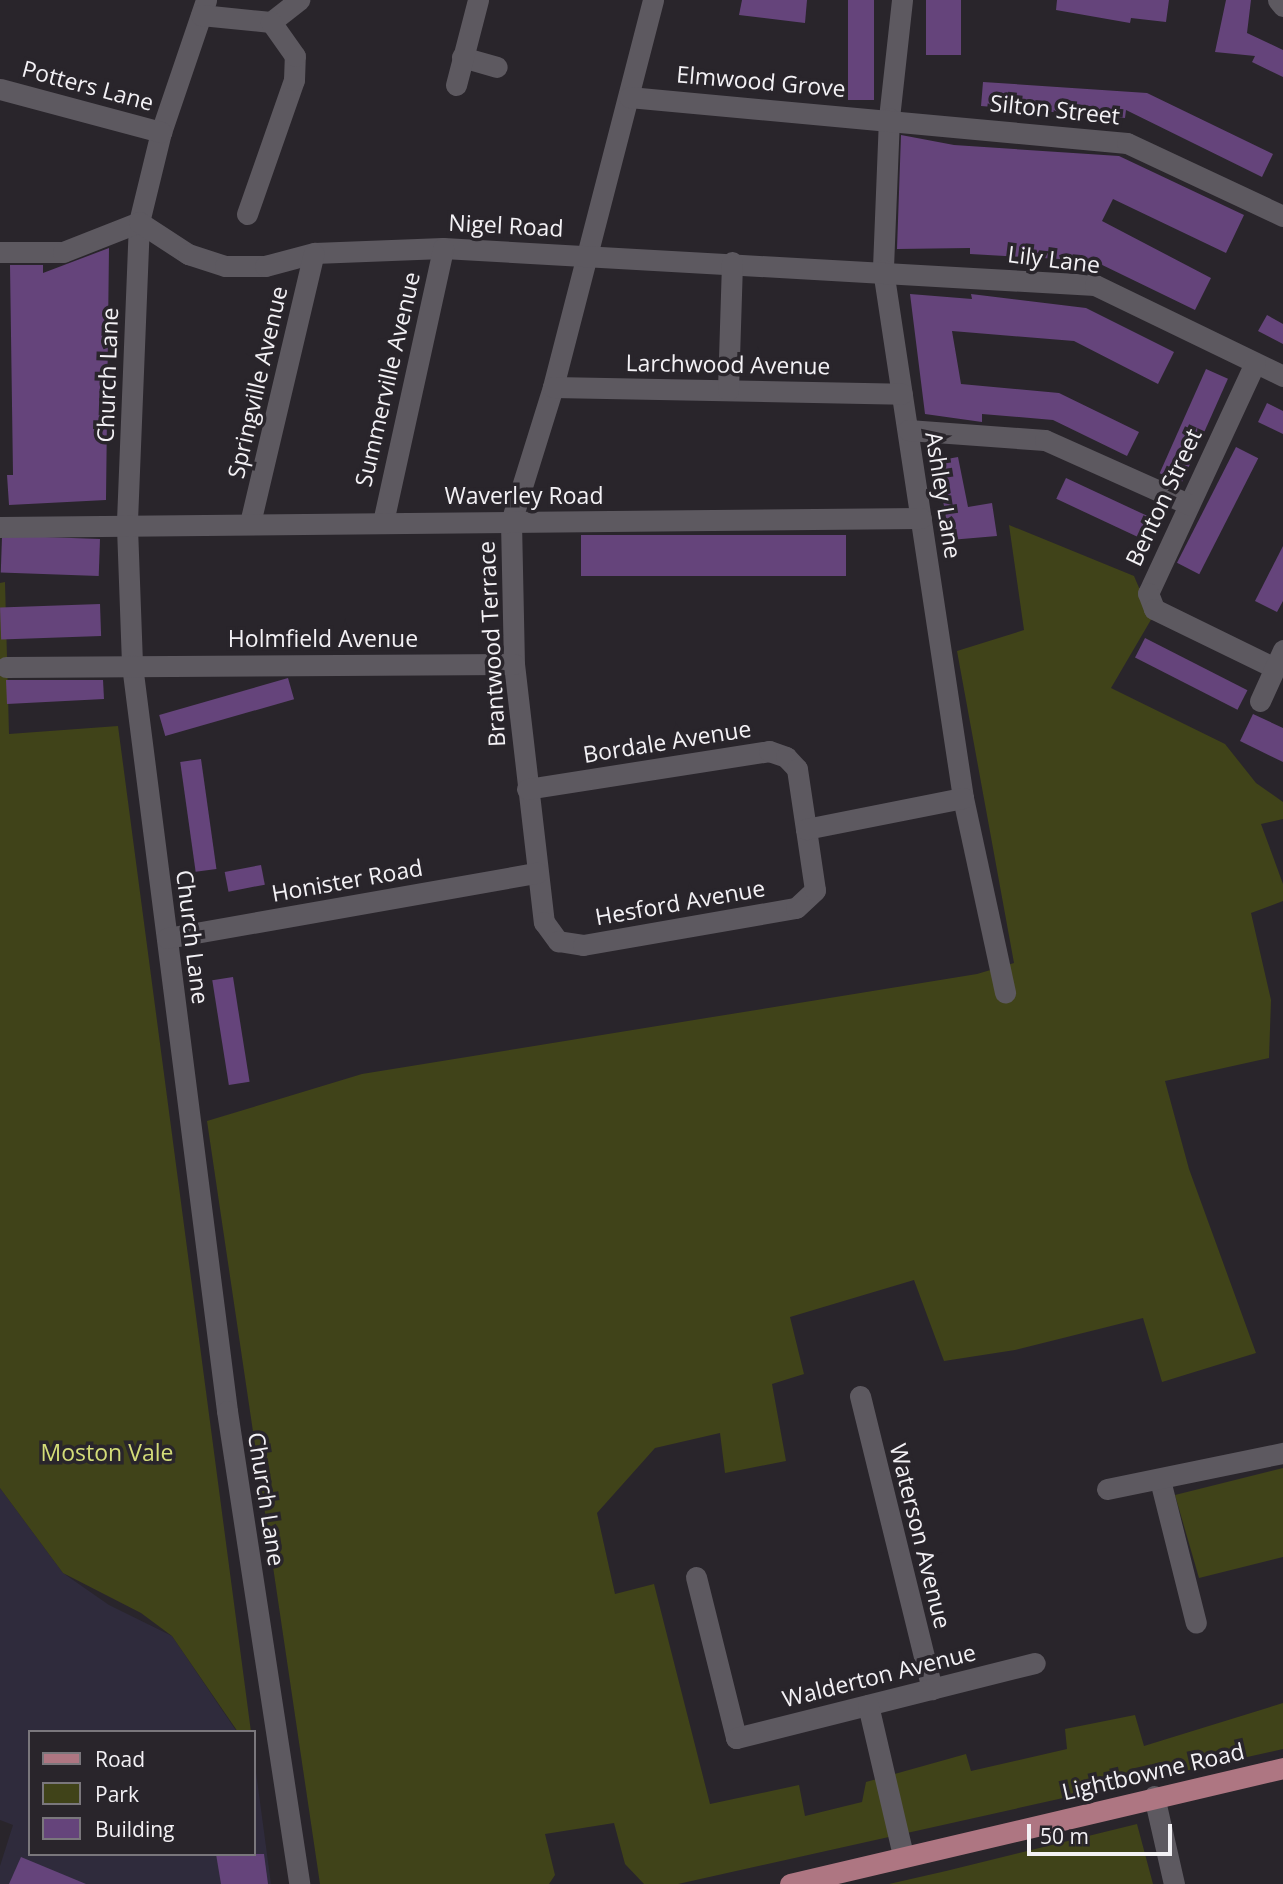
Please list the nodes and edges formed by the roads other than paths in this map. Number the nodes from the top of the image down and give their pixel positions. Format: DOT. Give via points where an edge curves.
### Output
graph roads {
  1 [pos="299,0"];
  2 [pos="478,0"];
  3 [pos="653,0"];
  4 [pos="902,0"];
  5 [pos="1278,0"];
  6 [pos="1283,6"];
  7 [pos="204,7"];
  8 [pos="271,22"];
  9 [pos="462,57"];
  10 [pos="497,67"];
  11 [pos="456,85"];
  12 [pos="0,89"];
  13 [pos="629,97"];
  14 [pos="889,118"];
  15 [pos="162,132"];
  16 [pos="247,214"];
  17 [pos="1283,216"];
  18 [pos="139,222"];
  19 [pos="443,248"];
  20 [pos="0,252"];
  21 [pos="314,253"];
  22 [pos="588,255"];
  23 [pos="732,262"];
  24 [pos="883,270"];
  25 [pos="1255,363"];
  26 [pos="1283,376"];
  27 [pos="552,387"];
  28 [pos="727,390"];
  29 [pos="902,394"];
  30 [pos="908,430"];
  31 [pos="1188,504"];
  32 [pos="921,518"];
  33 [pos="383,522"];
  34 [pos="511,522"];
  35 [pos="250,523"];
  36 [pos="0,527"];
  37 [pos="127,527"];
  38 [pos="1279,659"];
  39 [pos="514,664"];
  40 [pos="132,665"];
  41 [pos="6,667"];
  42 [pos="1260,701"];
  43 [pos="527,789"];
  44 [pos="963,798"];
  45 [pos="806,829"];
  46 [pos="537,873"];
  47 [pos="167,938"];
  48 [pos="1005,993"];
  49 [pos="860,1396"];
  50 [pos="1283,1452"];
  51 [pos="1160,1480"];
  52 [pos="1107,1489"];
  53 [pos="696,1577"];
  54 [pos="1196,1623"];
  55 [pos="1035,1663"];
  56 [pos="932,1689"];
  57 [pos="868,1705"];
  58 [pos="1283,1768"];
  59 [pos="1154,1796"];
  60 [pos="903,1856"];
  61 [pos="299,1884"];
  62 [pos="790,1884"];
  63 [pos="1174,1884"];
  1 -- 8 [label="street"];
  2 -- 9 [label="street"];
  3 -- 13 [label="street, Brantwood Terrace"];
  4 -- 14 [label="street, Ashley Lane"];
  5 -- 6 [label="street"];
  7 -- 8 [label="street"];
  7 -- 15 [label="street, Church Lane"];
  8 -- 16 [label="street" via="295,56 294,80"];
  9 -- 10 [label="street"];
  9 -- 11 [label="street"];
  12 -- 15 [label="street, Potters Lane"];
  13 -- 14 [label="street, Elmwood Grove"];
  13 -- 22 [label="street, Brantwood Terrace"];
  14 -- 17 [label="street, Silton Street" via="1127,143"];
  14 -- 24 [label="street, Ashley Lane"];
  15 -- 18 [label="street, Church Lane"];
  18 -- 20 [label="street" via="63,252"];
  18 -- 21 [label="street, Nigel Road" via="188,254 225,266 265,266"];
  18 -- 37 [label="street, Church Lane"];
  19 -- 21 [label="street, Nigel Road"];
  19 -- 22 [label="street, Nigel Road"];
  19 -- 33 [label="street, Summerville Avenue"];
  21 -- 35 [label="street, Springville Avenue"];
  22 -- 23 [label="street, Nigel Road"];
  22 -- 27 [label="street, Brantwood Terrace"];
  23 -- 24 [label="street, Nigel Road"];
  23 -- 28 [label="street"];
  24 -- 25 [label="street, Lily Lane" via="1095,285"];
  24 -- 29 [label="street, Ashley Lane"];
  25 -- 26 [label="street, Lily Lane"];
  25 -- 31 [label="street, Benton Street"];
  27 -- 28 [label="street, Larchwood Avenue"];
  27 -- 34 [label="street, Brantwood Terrace"];
  28 -- 29 [label="street, Larchwood Avenue"];
  29 -- 30 [label="street, Ashley Lane"];
  30 -- 31 [label="street" via="1045,440"];
  30 -- 32 [label="street, Ashley Lane"];
  31 -- 38 [label="street, Benton Street" via="1148,593 1154,609"];
  32 -- 34 [label="street, Waverley Road"];
  32 -- 44 [label="street, Ashley Lane"];
  33 -- 34 [label="street, Waverley Road"];
  33 -- 35 [label="street, Waverley Road"];
  34 -- 39 [label="street, Brantwood Terrace"];
  35 -- 37 [label="street, Waverley Road"];
  36 -- 37 [label="street, Waverley Road"];
  37 -- 40 [label="street, Church Lane"];
  38 -- 42 [label="street"];
  39 -- 40 [label="street, Holmfield Avenue"];
  39 -- 43 [label="street, Brantwood Terrace"];
  40 -- 41 [label="street, Holmfield Avenue"];
  40 -- 47 [label="street, Church Lane"];
  43 -- 45 [label="street, Bordale Avenue" via="778,752 797,769"];
  43 -- 46 [label="street, Brantwood Terrace"];
  44 -- 45 [label="street"];
  44 -- 48 [label="street, Ashley Lane"];
  45 -- 46 [label="street, Hesford Avenue" via="814,890 796,908 583,945 558,941 550,932"];
  46 -- 47 [label="street, Honister Road"];
  47 -- 61 [label="street, Church Lane" via="227,1411"];
  49 -- 56 [label="street, Waterson Avenue"];
  50 -- 51 [label="street"];
  51 -- 52 [label="street"];
  51 -- 54 [label="street"];
  53 -- 57 [label="street, Walderton Avenue" via="736,1738"];
  55 -- 56 [label="street, Walderton Avenue"];
  56 -- 57 [label="street, Walderton Avenue"];
  57 -- 60 [label="street"];
  58 -- 59 [label="main road, Lightbowne Road"];
  59 -- 60 [label="main road, Lightbowne Road"];
  59 -- 63 [label="street"];
  60 -- 62 [label="main road, Lightbowne Road"];
}
